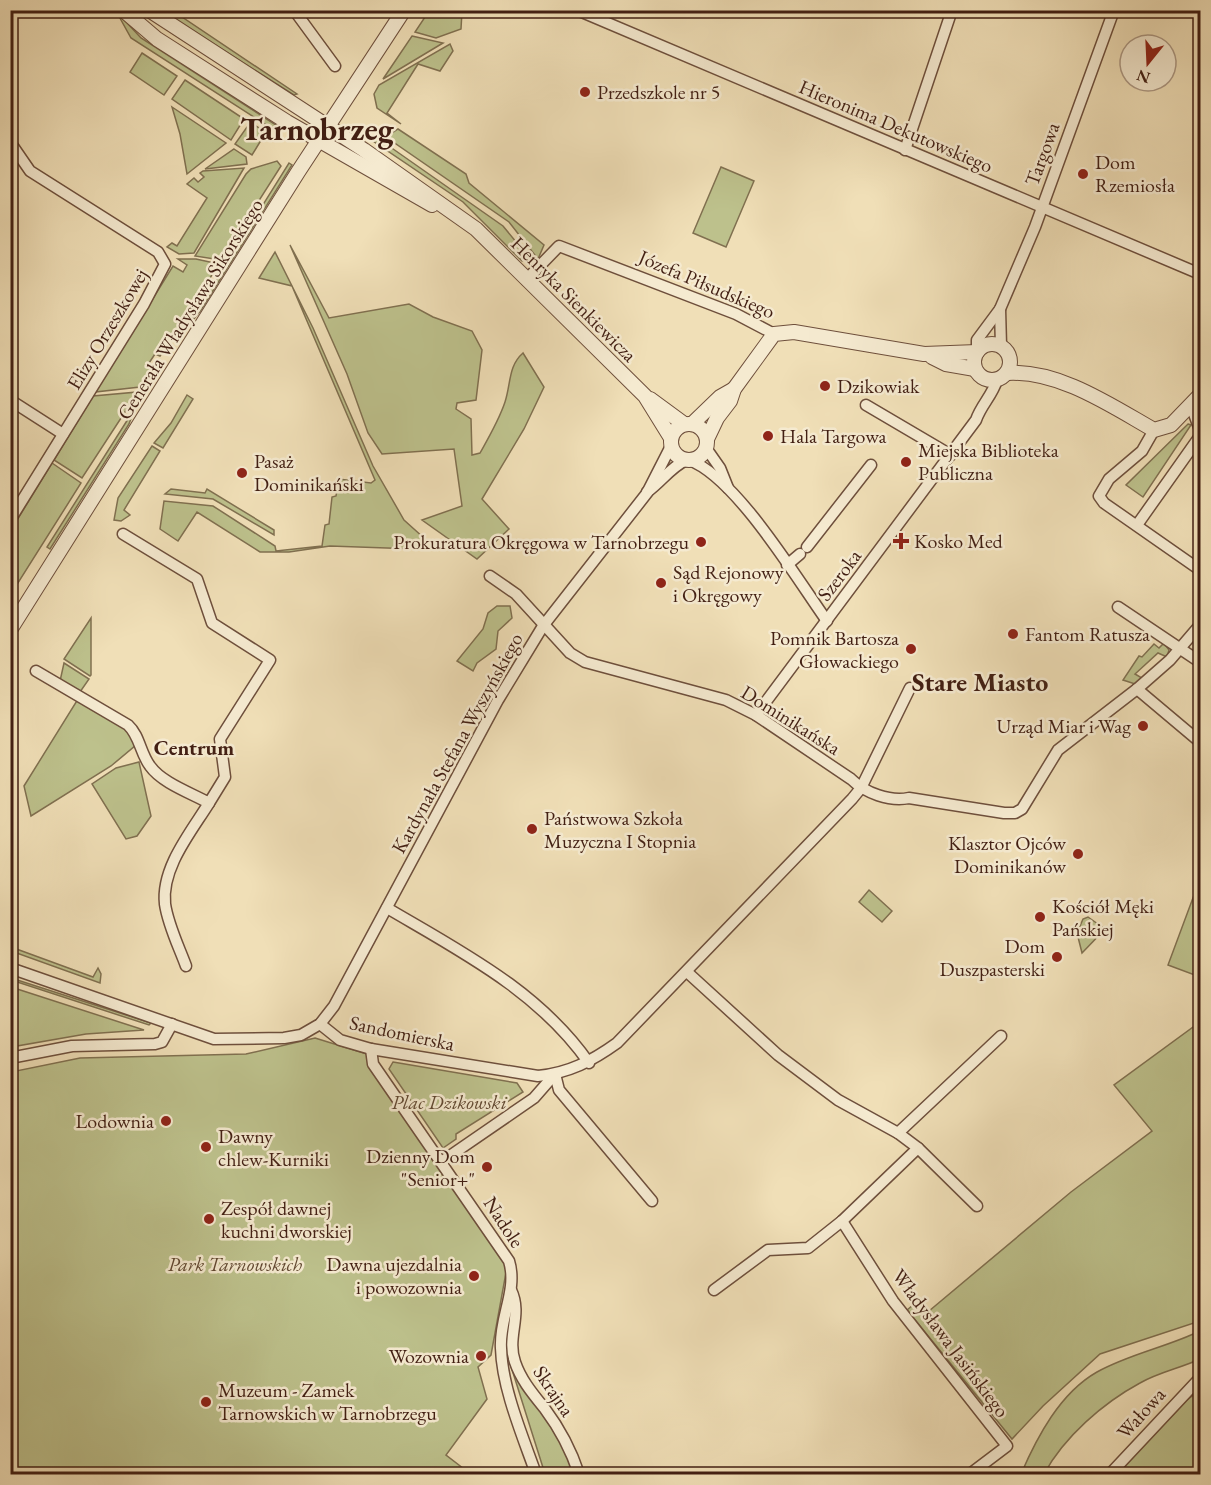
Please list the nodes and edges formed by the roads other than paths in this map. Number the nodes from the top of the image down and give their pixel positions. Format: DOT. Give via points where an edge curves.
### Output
graph roads {
  1 [pos="123,10"];
  2 [pos="149,10"];
  3 [pos="294,10"];
  4 [pos="404,10"];
  5 [pos="577,10"];
  6 [pos="952,10"];
  7 [pos="1114,10"];
  8 [pos="334,66"];
  9 [pos="328,126"];
  10 [pos="318,141"];
  11 [pos="10,142"];
  12 [pos="905,150"];
  13 [pos="1042,207"];
  14 [pos="476,229"];
  15 [pos="1200,274"];
  16 [pos="526,280"];
  17 [pos="1000,309"];
  18 [pos="774,334"];
  19 [pos="1004,350"];
  20 [pos="977,352"];
  21 [pos="924,354"];
  22 [pos="975,369"];
  23 [pos="1041,375"];
  24 [pos="1002,376"];
  25 [pos="734,389"];
  26 [pos="1200,395"];
  27 [pos="645,396"];
  28 [pos="10,400"];
  29 [pos="866,405"];
  30 [pos="1191,406"];
  31 [pos="688,424"];
  32 [pos="1154,430"];
  33 [pos="1200,430"];
  34 [pos="63,434"];
  35 [pos="1200,436"];
  36 [pos="671,442"];
  37 [pos="706,444"];
  38 [pos="951,455"];
  39 [pos="688,460"];
  40 [pos="871,465"];
  41 [pos="730,491"];
  42 [pos="647,493"];
  43 [pos="10,520"];
  44 [pos="1137,525"];
  45 [pos="123,534"];
  46 [pos="787,565"];
  47 [pos="1200,570"];
  48 [pos="490,576"];
  49 [pos="1118,607"];
  50 [pos="826,621"];
  51 [pos="1200,625"];
  52 [pos="543,626"];
  53 [pos="10,630"];
  54 [pos="1180,648"];
  55 [pos="1200,662"];
  56 [pos="36,670"];
  57 [pos="910,688"];
  58 [pos="1137,689"];
  59 [pos="756,715"];
  60 [pos="1200,742"];
  61 [pos="861,788"];
  62 [pos="209,803"];
  63 [pos="387,908"];
  64 [pos="186,966"];
  65 [pos="10,968"];
  66 [pos="687,972"];
  67 [pos="172,1024"];
  68 [pos="320,1024"];
  69 [pos="1001,1036"];
  70 [pos="371,1049"];
  71 [pos="10,1058"];
  72 [pos="589,1063"];
  73 [pos="555,1074"];
  74 [pos="898,1133"];
  75 [pos="918,1148"];
  76 [pos="441,1162"];
  77 [pos="652,1201"];
  78 [pos="977,1206"];
  79 [pos="842,1221"];
  80 [pos="511,1290"];
  81 [pos="714,1290"];
  82 [pos="1200,1378"];
  83 [pos="536,1474"];
  84 [pos="579,1474"];
  85 [pos="970,1474"];
  86 [pos="1110,1474"];
  1 -- 10 [label="street, Henryka Sienkiewicza" via="157,39"];
  2 -- 9 [label="street, Henryka Sienkiewicza"];
  3 -- 8 [label="street"];
  4 -- 9 [label="street, Generała Władysława Sikorskiego"];
  5 -- 12 [label="street, Hieronima Dekutowskiego"];
  6 -- 12 [label="street"];
  7 -- 13 [label="street, Targowa"];
  9 -- 10 [label="street, Generała Władysława Sikorskiego"];
  9 -- 14 [label="street, Henryka Sienkiewicza"];
  10 -- 14 [label="street, Henryka Sienkiewicza"];
  10 -- 53 [label="street, Generała Władysława Sikorskiego"];
  11 -- 34 [label="street, Elizy Orzeszkowej" via="30,171 158,252 165,264"];
  12 -- 13 [label="street, Hieronima Dekutowskiego"];
  13 -- 15 [label="street, Hieronima Dekutowskiego"];
  13 -- 17 [label="street, Targowa"];
  14 -- 16 [label="street, Henryka Sienkiewicza"];
  16 -- 18 [label="street, Józefa Piłsudskiego" via="559,246 736,315"];
  16 -- 27 [label="street, Henryka Sienkiewicza"];
  17 -- 19 [label="street, Targowa"];
  17 -- 20 [label="street, Targowa" via="977,340"];
  18 -- 21 [label="street, Józefa Piłsudskiego" via="794,332"];
  18 -- 25 [label="street"];
  19 -- 20 [label="street" via="988,345"];
  19 -- 23 [label="street"];
  19 -- 24 [label="street" via="1010,363"];
  20 -- 21 [label="street, Józefa Piłsudskiego"];
  20 -- 22 [label="street"];
  21 -- 22 [label="street, Józefa Piłsudskiego" via="946,364"];
  22 -- 24 [label="street" via="982,377"];
  23 -- 24 [label="street"];
  23 -- 32 [label="street"];
  24 -- 38 [label="street, Szeroka"];
  25 -- 31 [label="street"];
  25 -- 37 [label="street"];
  26 -- 30 [label="street"];
  27 -- 31 [label="street, Henryka Sienkiewicza"];
  27 -- 36 [label="street, Henryka Sienkiewicza"];
  28 -- 34 [label="street"];
  29 -- 38 [label="street"];
  30 -- 32 [label="street" via="1171,425"];
  30 -- 33 [label="street"];
  31 -- 36 [label="street" via="676,429"];
  31 -- 37 [label="street" via="702,429"];
  32 -- 44 [label="street" via="1142,451 1109,480 1099,496"];
  34 -- 43 [label="street, Elizy Orzeszkowej"];
  35 -- 44 [label="street"];
  36 -- 39 [label="street" via="676,455"];
  36 -- 42 [label="street, Kardynała Stefana Wyszyńskiego"];
  37 -- 39 [label="street" via="699,457"];
  37 -- 41 [label="street"];
  38 -- 50 [label="street, Szeroka"];
  39 -- 41 [label="street" via="700,464"];
  39 -- 42 [label="street, Kardynała Stefana Wyszyńskiego" via="676,464"];
  40 -- 46 [label="street"];
  41 -- 46 [label="street"];
  42 -- 52 [label="street, Kardynała Stefana Wyszyńskiego"];
  44 -- 47 [label="street"];
  45 -- 62 [label="street" via="197,579 212,623 270,660 220,739 225,777"];
  46 -- 50 [label="street"];
  48 -- 52 [label="street, Dominikańska" via="516,594"];
  49 -- 54 [label="street"];
  50 -- 59 [label="street, Szeroka"];
  51 -- 54 [label="street"];
  52 -- 59 [label="street, Dominikańska" via="585,662 701,692"];
  52 -- 63 [label="street, Kardynała Stefana Wyszyńskiego" via="493,710"];
  54 -- 55 [label="street"];
  54 -- 58 [label="street"];
  56 -- 62 [label="street" via="129,725 150,767"];
  57 -- 61 [label="street, Sandomierska"];
  58 -- 60 [label="street"];
  58 -- 61 [label="street, Dominikańska" via="1059,750 1026,804 1015,813 909,798 897,800"];
  59 -- 61 [label="street, Dominikańska"];
  61 -- 66 [label="street, Sandomierska"];
  62 -- 64 [label="street" via="172,866 165,886 165,907"];
  63 -- 68 [label="street, Kardynała Stefana Wyszyńskiego"];
  63 -- 72 [label="street" via="510,982 578,1047"];
  65 -- 67 [label="street"];
  66 -- 72 [label="street, Sandomierska" via="617,1043"];
  66 -- 74 [label="street" via="778,1055 838,1100"];
  67 -- 68 [label="street, Sandomierska" via="214,1039 284,1038 301,1035"];
  67 -- 71 [label="street" via="162,1042 155,1044 72,1046"];
  68 -- 70 [label="street, Sandomierska" via="340,1040"];
  69 -- 74 [label="street"];
  70 -- 73 [label="street, Sandomierska" via="538,1076"];
  70 -- 76 [label="street, Nadole" via="373,1064"];
  72 -- 73 [label="street, Sandomierska"];
  73 -- 76 [label="street" via="534,1098"];
  73 -- 77 [label="street" via="559,1090"];
  74 -- 75 [label="street"];
  75 -- 78 [label="street"];
  75 -- 79 [label="street"];
  76 -- 80 [label="street, Nadole" via="509,1261"];
  79 -- 81 [label="street" via="808,1248 768,1250"];
  79 -- 85 [label="street, Władysława Jasińskiego" via="893,1301 1007,1446"];
  80 -- 83 [label="street, Nadole" via="500,1345 502,1367"];
  80 -- 84 [label="street, Skrajna" via="517,1317 512,1342 514,1361 523,1382 558,1428"];
  82 -- 86 [label="street, Wałowa"];
}
